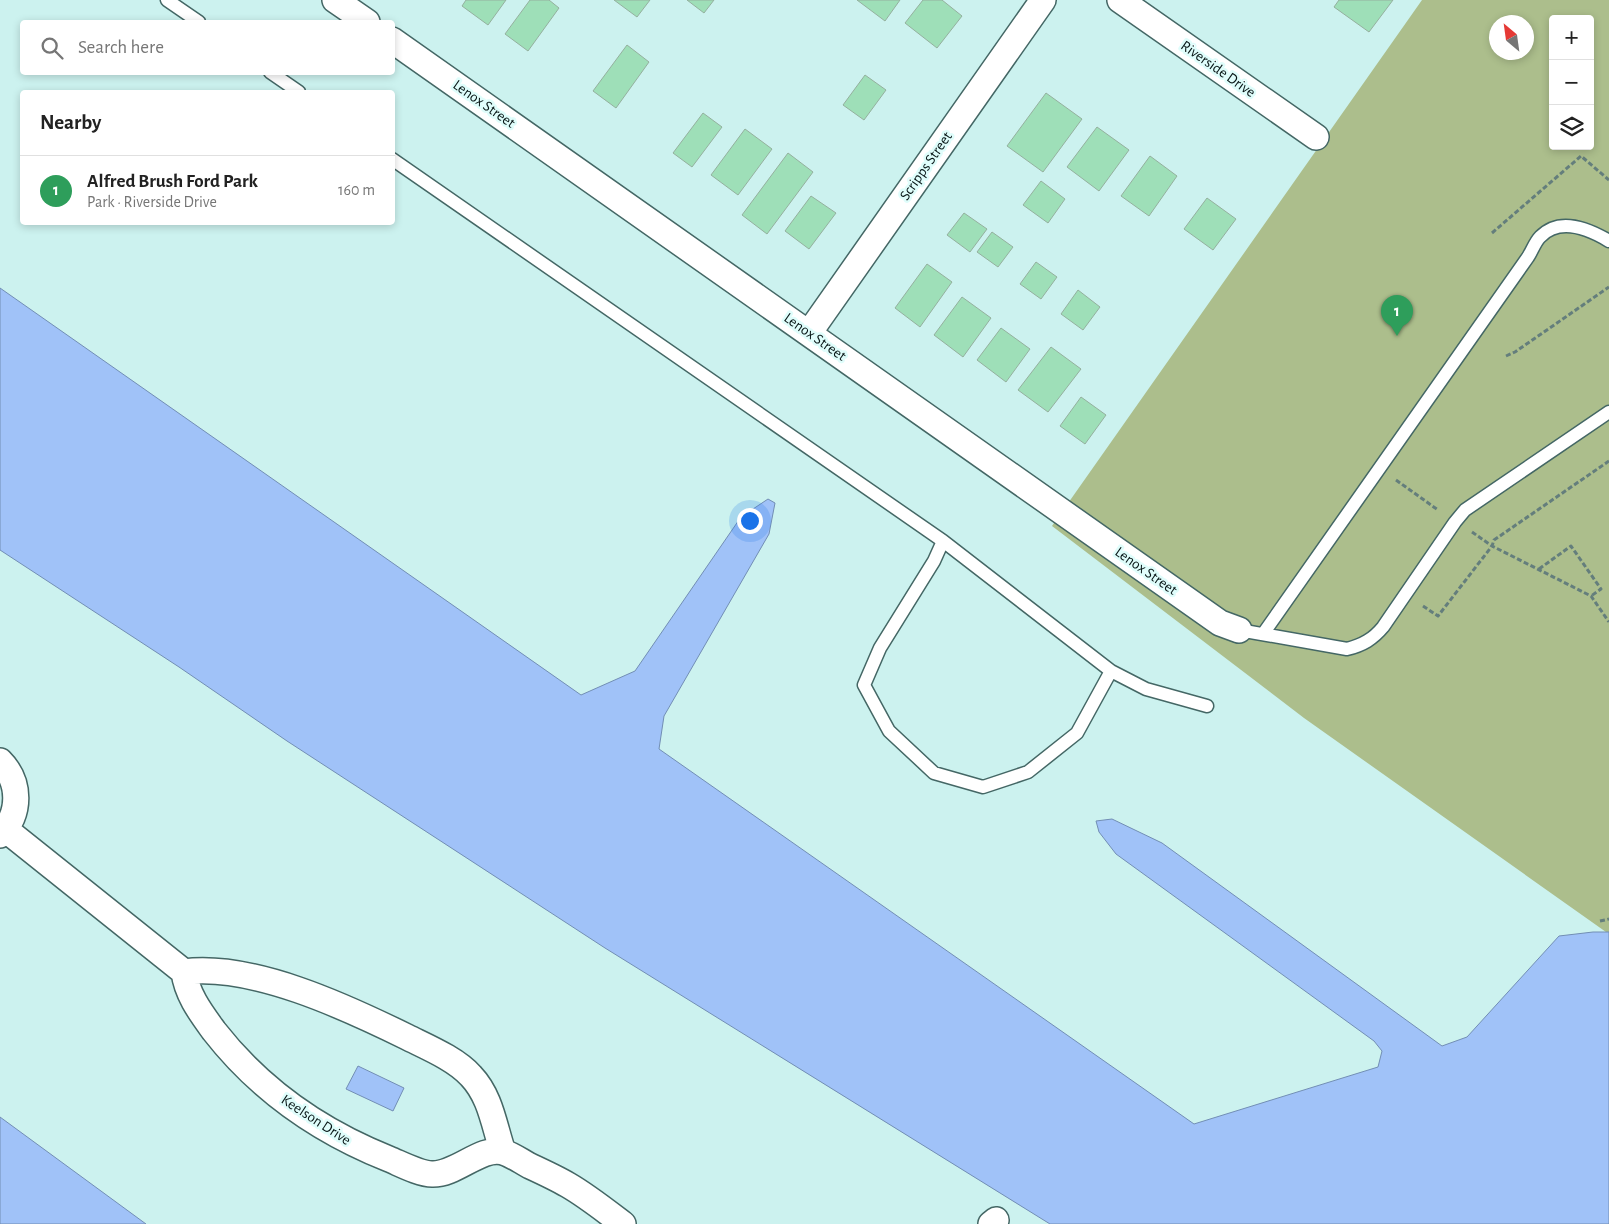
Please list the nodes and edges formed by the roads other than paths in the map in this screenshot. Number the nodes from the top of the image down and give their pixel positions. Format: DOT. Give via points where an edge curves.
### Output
graph roads {
  1 [pos="167,0"];
  2 [pos="335,0"];
  3 [pos="1042,0"];
  4 [pos="1120,0"];
  5 [pos="196,20"];
  6 [pos="365,20"];
  7 [pos="395,42"];
  8 [pos="274,75"];
  9 [pos="296,90"];
  10 [pos="1316,137"];
  11 [pos="395,160"];
  12 [pos="1609,241"];
  13 [pos="809,333"];
  14 [pos="1609,412"];
  15 [pos="943,541"];
  16 [pos="1251,632"];
  17 [pos="1111,671"];
  18 [pos="1208,706"];
  19 [pos="0,761"];
  20 [pos="3,832"];
  21 [pos="184,972"];
  22 [pos="503,1152"];
  23 [pos="624,1224"];
  1 -- 5 [label="lane"];
  2 -- 6 [label="street"];
  3 -- 13 [label="street, Scripps Street"];
  4 -- 10 [label="street, Riverside Drive"];
  7 -- 13 [label="street, Lenox Street"];
  8 -- 9 [label="lane"];
  11 -- 15 [label="lane"];
  12 -- 16 [label="lane" via="1590,230 1573,226 1554,228 1541,236 1379,469"];
  13 -- 16 [label="street, Lenox Street" via="1220,623"];
  14 -- 16 [label="lane" via="1466,510 1383,627 1361,646 1348,649"];
  15 -- 17 [label="lane"];
  15 -- 17 [label="lane" via="880,648 864,685 889,730 934,773 983,787 1028,772 1077,733"];
  17 -- 18 [label="lane" via="1146,689"];
  19 -- 20 [label="street" via="12,776 16,788 14,812"];
  20 -- 21 [label="street"];
  21 -- 22 [label="street" via="219,970 283,984 365,1016 457,1064 471,1075 488,1101"];
  21 -- 22 [label="street, Keelson Drive" via="193,1000 232,1054 298,1112 332,1134 432,1174 460,1166 489,1152"];
  22 -- 23 [label="street" via="568,1185"];
}
